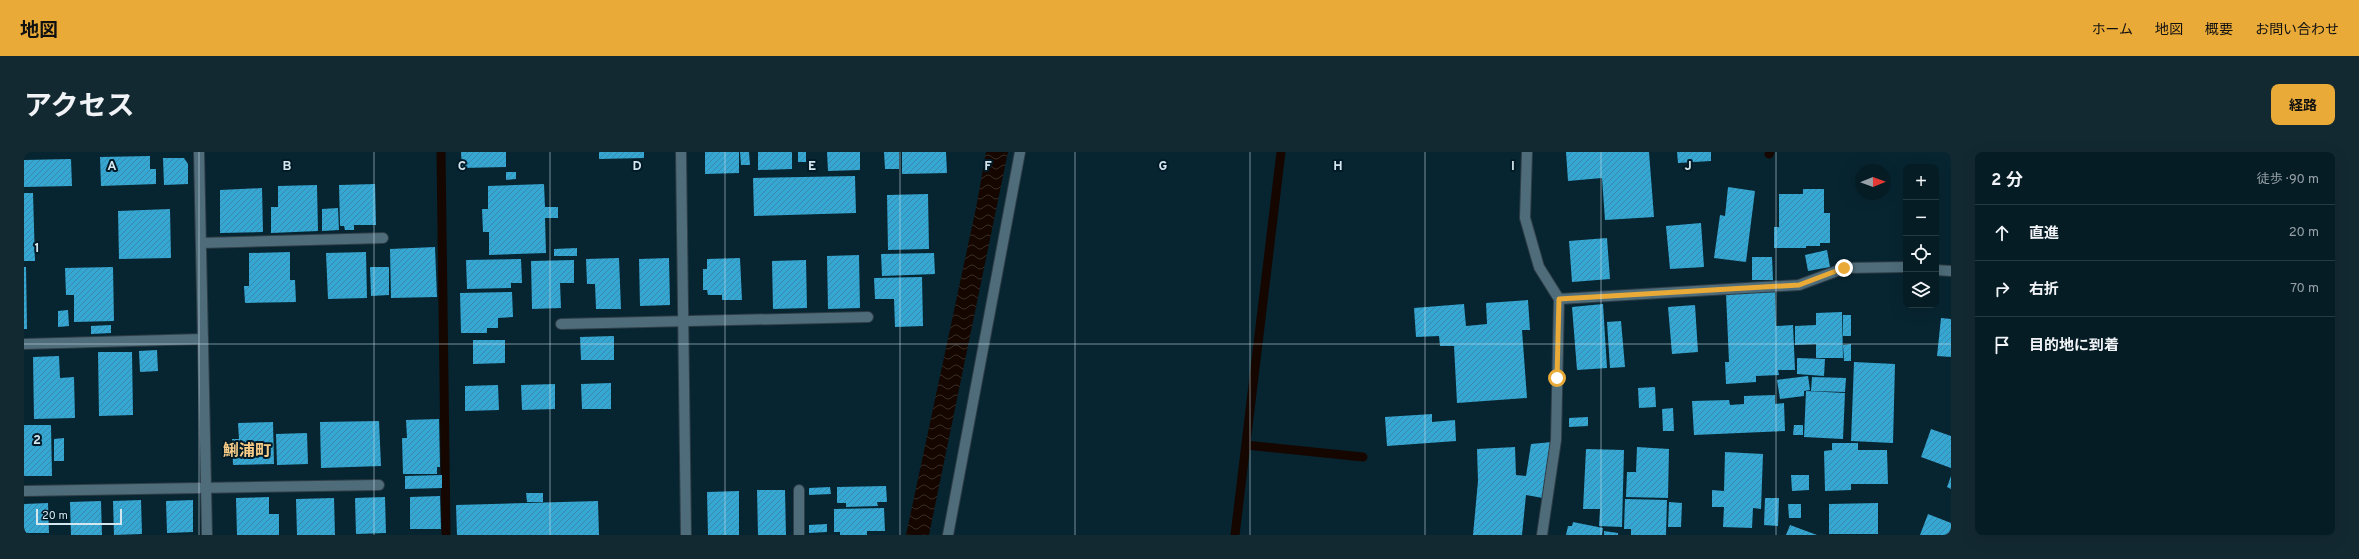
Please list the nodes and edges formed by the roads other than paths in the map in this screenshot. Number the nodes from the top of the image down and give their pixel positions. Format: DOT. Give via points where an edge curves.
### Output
graph roads {
  1 [pos="199,152"];
  2 [pos="681,152"];
  3 [pos="1020,152"];
  4 [pos="1527,152"];
  5 [pos="383,238"];
  6 [pos="201,243"];
  7 [pos="1903,267"];
  8 [pos="1939,270"];
  9 [pos="1951,271"];
  10 [pos="1559,299"];
  11 [pos="868,317"];
  12 [pos="683,321"];
  13 [pos="561,324"];
  14 [pos="203,340"];
  15 [pos="24,344"];
  16 [pos="379,485"];
  17 [pos="206,488"];
  18 [pos="799,490"];
  19 [pos="24,491"];
  20 [pos="207,535"];
  21 [pos="686,535"];
  22 [pos="799,535"];
  23 [pos="948,535"];
  24 [pos="1542,535"];
  1 -- 6 [label="street"];
  2 -- 12 [label="street"];
  3 -- 23 [label="street"];
  4 -- 10 [label="street" via="1525,218 1539,267"];
  5 -- 6 [label="street"];
  6 -- 14 [label="street"];
  7 -- 10 [label="street" via="1844,268 1799,285"];
  8 -- 9 [label="street"];
  10 -- 24 [label="street" via="1556,440"];
  11 -- 12 [label="street"];
  12 -- 13 [label="street"];
  12 -- 21 [label="street"];
  14 -- 15 [label="street"];
  14 -- 17 [label="street"];
  16 -- 17 [label="street"];
  17 -- 19 [label="street"];
  17 -- 20 [label="street"];
  18 -- 22 [label="street"];
}
